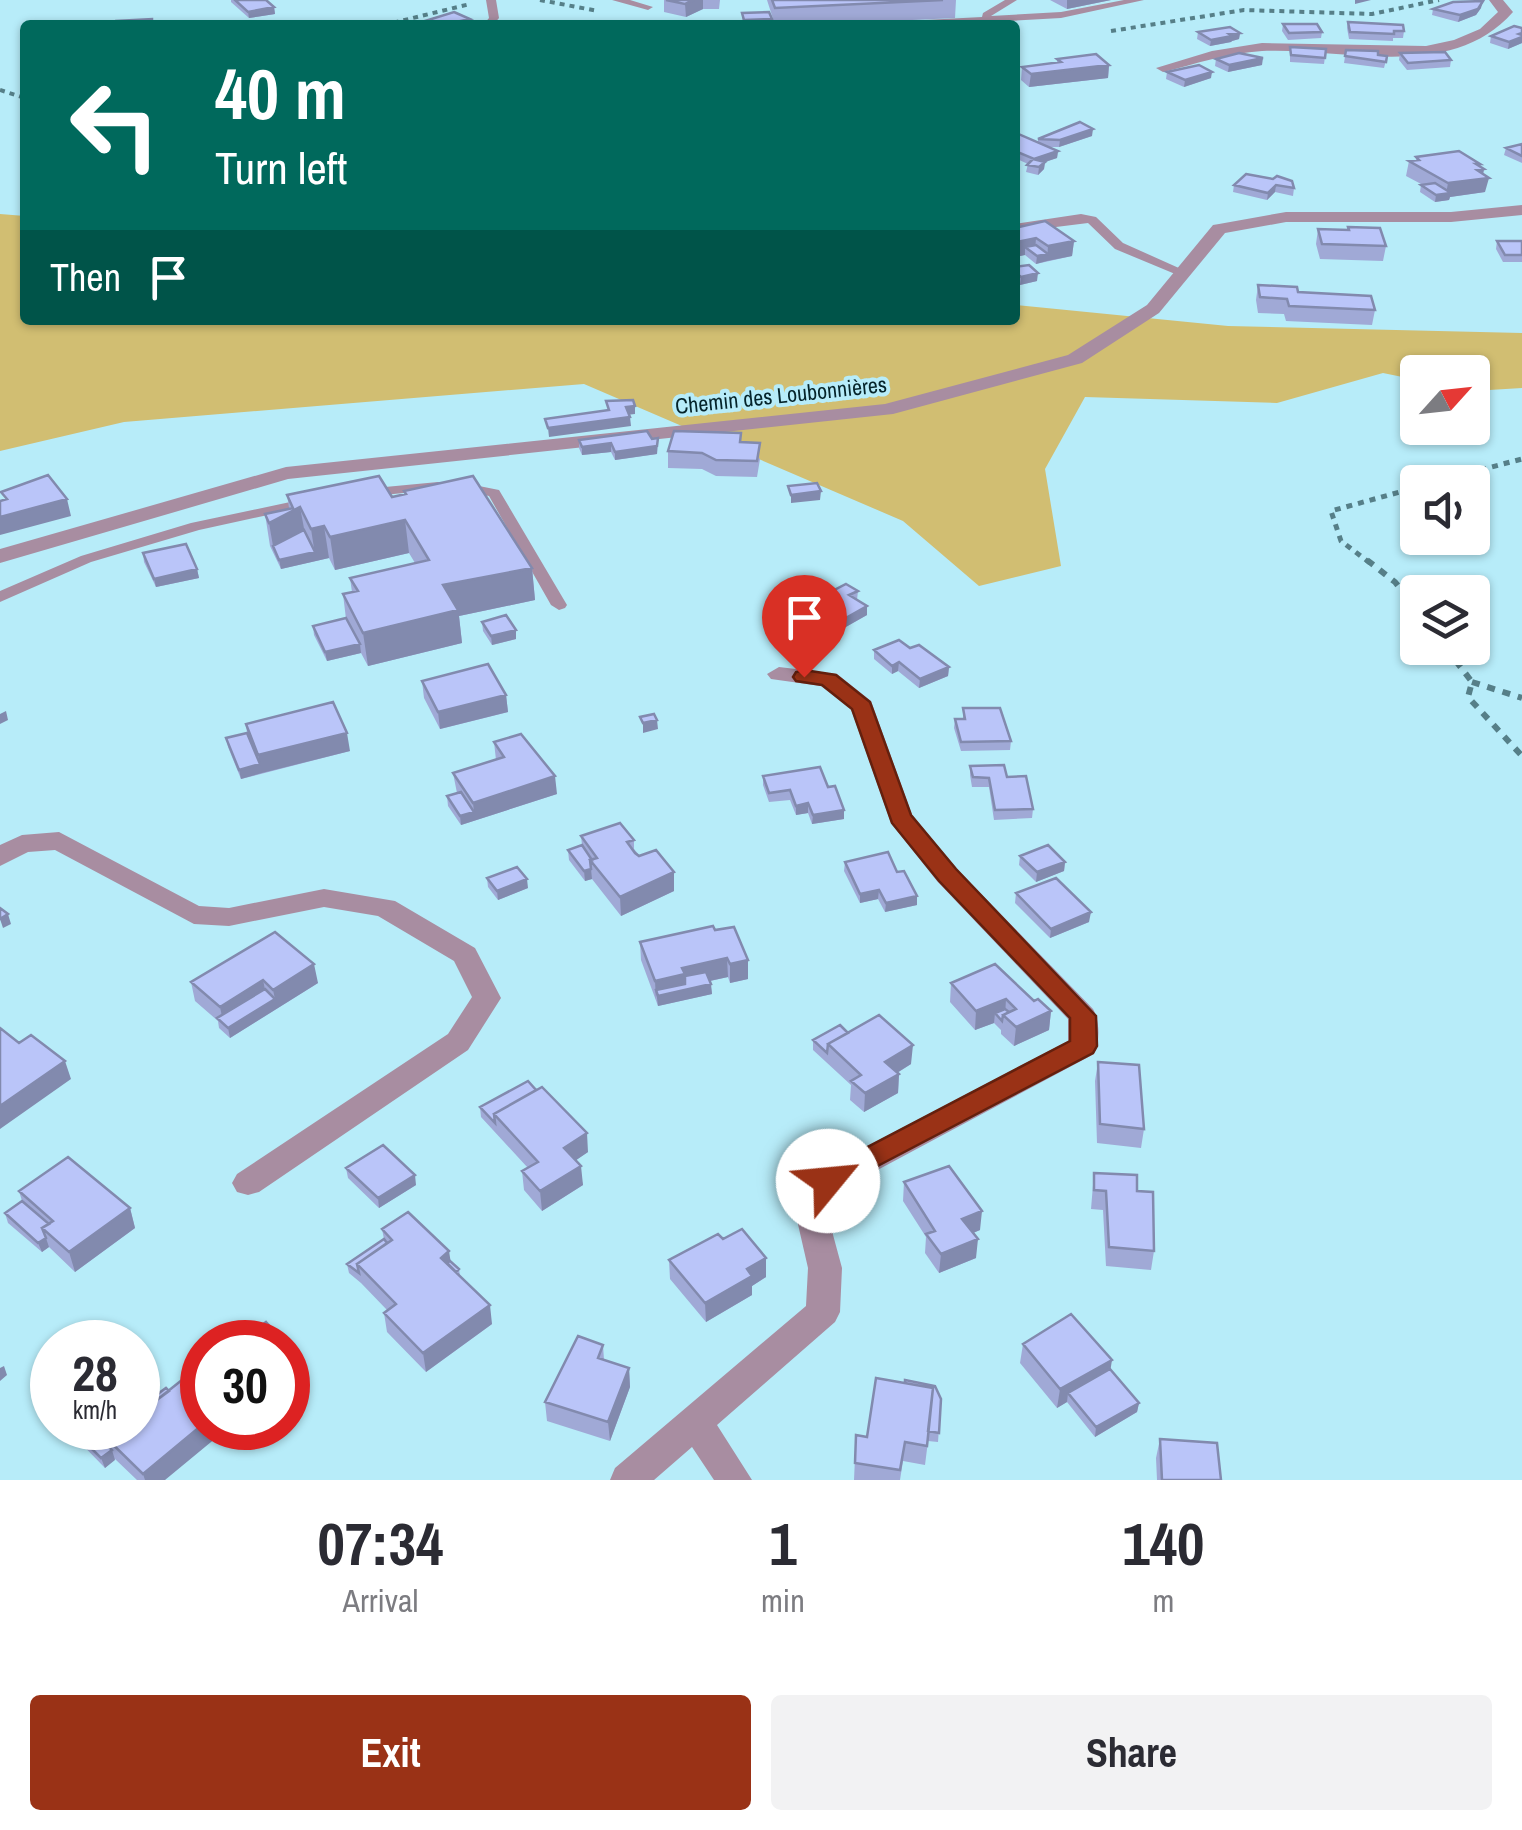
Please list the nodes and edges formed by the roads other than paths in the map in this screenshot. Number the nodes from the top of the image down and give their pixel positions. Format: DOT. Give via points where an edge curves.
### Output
graph roads {
  1 [pos="617,0"];
  2 [pos="1012,0"];
  3 [pos="1139,0"];
  4 [pos="1496,0"];
  5 [pos="648,7"];
  6 [pos="988,20"];
  7 [pos="1163,68"];
  8 [pos="1522,210"];
  9 [pos="1020,227"];
  10 [pos="1184,273"];
  11 [pos="338,496"];
  12 [pos="320,500"];
  13 [pos="0,556"];
  14 [pos="0,597"];
  15 [pos="559,605"];
  16 [pos="779,674"];
  17 [pos="0,857"];
  18 [pos="248,1183"];
  19 [pos="694,1422"];
  20 [pos="628,1480"];
  21 [pos="734,1480"];
  1 -- 5 [label="lane"];
  2 -- 6 [label="lane" via="990,10"];
  3 -- 6 [label="lane" via="1061,16"];
  4 -- 7 [label="street" via="1506,12 1499,21 1461,41 1423,50 1258,47"];
  8 -- 10 [label="street, Chemin des Loubonnières" via="1286,217 1219,229"];
  9 -- 10 [label="lane" via="1092,220 1119,246"];
  10 -- 13 [label="street, Chemin des Loubonnières" via="1153,308 1075,359 903,406 286,474"];
  11 -- 15 [label="lane" via="453,485 494,494"];
  12 -- 14 [label="lane" via="86,558"];
  16 -- 19 [label="street" via="828,679 862,706 900,818 1083,1016 1083,1046 828,1181 813,1220 825,1268 823,1312"];
  17 -- 18 [label="street" via="22,844 58,842 194,915 229,917 324,898 385,908 465,956 487,998 458,1042"];
  19 -- 20 [label="street"];
  19 -- 21 [label="street"];
}
